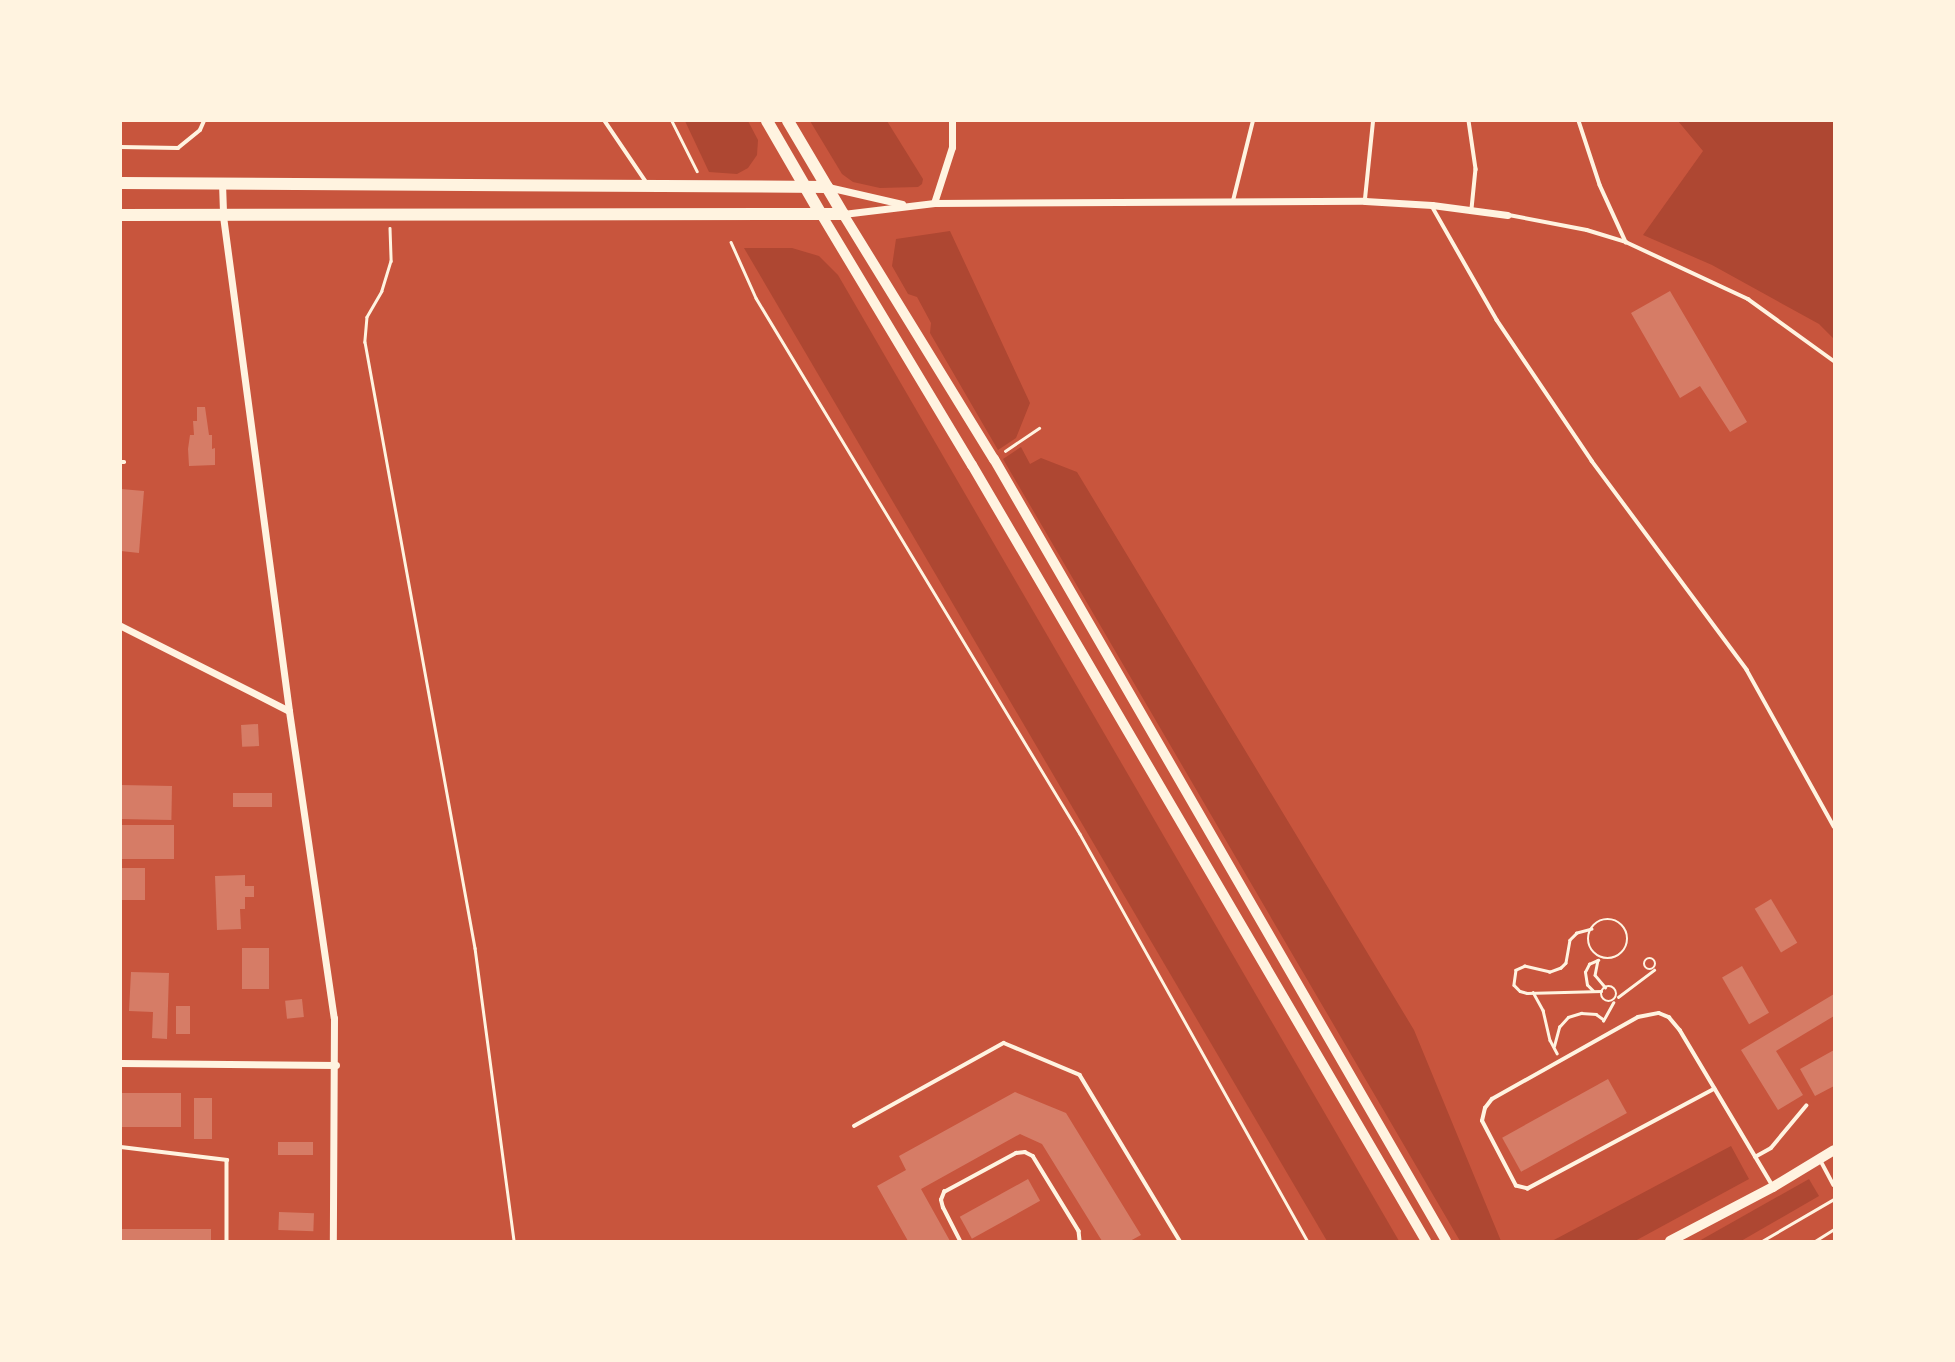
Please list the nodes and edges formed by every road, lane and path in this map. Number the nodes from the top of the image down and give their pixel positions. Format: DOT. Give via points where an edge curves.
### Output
graph roads {
  1 [pos="204,121"];
  2 [pos="605,121"];
  3 [pos="672,121"];
  4 [pos="766,121"];
  5 [pos="788,121"];
  6 [pos="953,121"];
  7 [pos="1253,121"];
  8 [pos="1373,121"];
  9 [pos="1469,121"];
  10 [pos="1579,121"];
  11 [pos="121,147"];
  12 [pos="121,183"];
  13 [pos="222,183"];
  14 [pos="650,187"];
  15 [pos="705,187"];
  16 [pos="827,187"];
  17 [pos="806,189"];
  18 [pos="1365,201"];
  19 [pos="934,204"];
  20 [pos="1233,204"];
  21 [pos="910,205"];
  22 [pos="1432,205"];
  23 [pos="1472,209"];
  24 [pos="390,214"];
  25 [pos="821,214"];
  26 [pos="843,214"];
  27 [pos="121,215"];
  28 [pos="1507,215"];
  29 [pos="223,216"];
  30 [pos="731,242"];
  31 [pos="1626,242"];
  32 [pos="1834,361"];
  33 [pos="1039,428"];
  34 [pos="993,459"];
  35 [pos="121,626"];
  36 [pos="289,711"];
  37 [pos="1834,826"];
  38 [pos="1592,929"];
  39 [pos="1599,959"];
  40 [pos="1654,970"];
  41 [pos="1605,987"];
  42 [pos="1593,991"];
  43 [pos="1601,991"];
  44 [pos="1532,992"];
  45 [pos="1615,1000"];
  46 [pos="1603,1019"];
  47 [pos="1606,1034"];
  48 [pos="1554,1048"];
  49 [pos="1560,1060"];
  50 [pos="121,1063"];
  51 [pos="336,1065"];
  52 [pos="1715,1088"];
  53 [pos="1806,1106"];
  54 [pos="854,1126"];
  55 [pos="121,1147"];
  56 [pos="1834,1150"];
  57 [pos="1755,1157"];
  58 [pos="1820,1159"];
  59 [pos="1834,1185"];
  60 [pos="1773,1187"];
  61 [pos="1834,1199"];
  62 [pos="1834,1229"];
  63 [pos="227,1241"];
  64 [pos="333,1241"];
  65 [pos="514,1241"];
  66 [pos="960,1241"];
  67 [pos="1080,1241"];
  68 [pos="1180,1241"];
  69 [pos="1307,1241"];
  70 [pos="1426,1241"];
  71 [pos="1446,1241"];
  72 [pos="1670,1241"];
  73 [pos="1762,1241"];
  74 [pos="1815,1241"];
  1 -- 11 [label="lane" via="178,148"];
  2 -- 14 [label="lane"];
  3 -- 15 [label="path"];
  4 -- 17 [label="main road"];
  5 -- 16 [label="main road"];
  6 -- 19 [label="street" via="952,147"];
  7 -- 20 [label="lane"];
  8 -- 18 [label="lane"];
  9 -- 23 [label="lane" via="1476,169"];
  10 -- 31 [label="lane" via="1600,185"];
  12 -- 13 [label="main road"];
  13 -- 14 [label="main road"];
  13 -- 29 [label="street"];
  14 -- 15 [label="main road"];
  15 -- 17 [label="main road"];
  16 -- 17 [label="main road"];
  16 -- 21 [label="street"];
  16 -- 26 [label="main road"];
  17 -- 25 [label="main road"];
  18 -- 20 [label="street"];
  18 -- 22 [label="street"];
  19 -- 20 [label="street"];
  19 -- 21 [label="street"];
  21 -- 26 [label="street"];
  22 -- 23 [label="street"];
  22 -- 37 [label="lane" via="1497,320 1592,461 1747,670"];
  23 -- 28 [label="street"];
  24 -- 25 [label="main road"];
  24 -- 29 [label="main road"];
  24 -- 65 [label="path" via="391,261 368,317 365,342 475,948"];
  25 -- 26 [label="main road"];
  25 -- 70 [label="street"];
  26 -- 34 [label="street"];
  27 -- 29 [label="main road"];
  28 -- 31 [label="lane"];
  29 -- 36 [label="street"];
  30 -- 69 [label="path" via="756,298 1080,834"];
  31 -- 32 [label="lane" via="1748,299"];
  33 -- 34 [label="path"];
  34 -- 71 [label="street"];
  35 -- 36 [label="street"];
  36 -- 51 [label="street" via="334,1018"];
  38 -- 39 [label="path" via="1590,946"];
  38 -- 39 [label="path" via="1602,921 1615,921 1628,936 1621,955"];
  38 -- 44 [label="path" via="1570,940 1561,968 1550,972 1532,966 1516,970 1514,985"];
  39 -- 41 [label="path" via="1595,975"];
  39 -- 42 [label="path" via="1585,972"];
  40 -- 45 [label="path"];
  41 -- 43 [label="path"];
  41 -- 45 [label="path" via="1615,989"];
  42 -- 43 [label="path"];
  42 -- 44 [label="path"];
  43 -- 45 [label="path" via="1604,1001"];
  44 -- 48 [label="path" via="1543,1010"];
  45 -- 46 [label="path"];
  46 -- 47 [label="path"];
  46 -- 48 [label="path" via="1581,1013 1568,1017 1555,1036"];
  47 -- 49 [label="lane"];
  47 -- 52 [label="lane" via="1650,1014 1669,1017"];
  48 -- 49 [label="path"];
  49 -- 52 [label="lane" via="1492,1099 1485,1108 1485,1130 1521,1189"];
  50 -- 51 [label="street"];
  51 -- 64 [label="street"];
  52 -- 57 [label="lane"];
  53 -- 57 [label="lane" via="1771,1148"];
  54 -- 68 [label="lane" via="1003,1043 1080,1075"];
  55 -- 63 [label="lane" via="227,1160"];
  56 -- 58 [label="street"];
  57 -- 60 [label="lane"];
  58 -- 59 [label="lane"];
  58 -- 60 [label="street"];
  60 -- 72 [label="street"];
  61 -- 73 [label="path"];
  62 -- 74 [label="path"];
  66 -- 67 [label="lane" via="943,1208 944,1192 1025,1152 1033,1156 1079,1231"];
}
